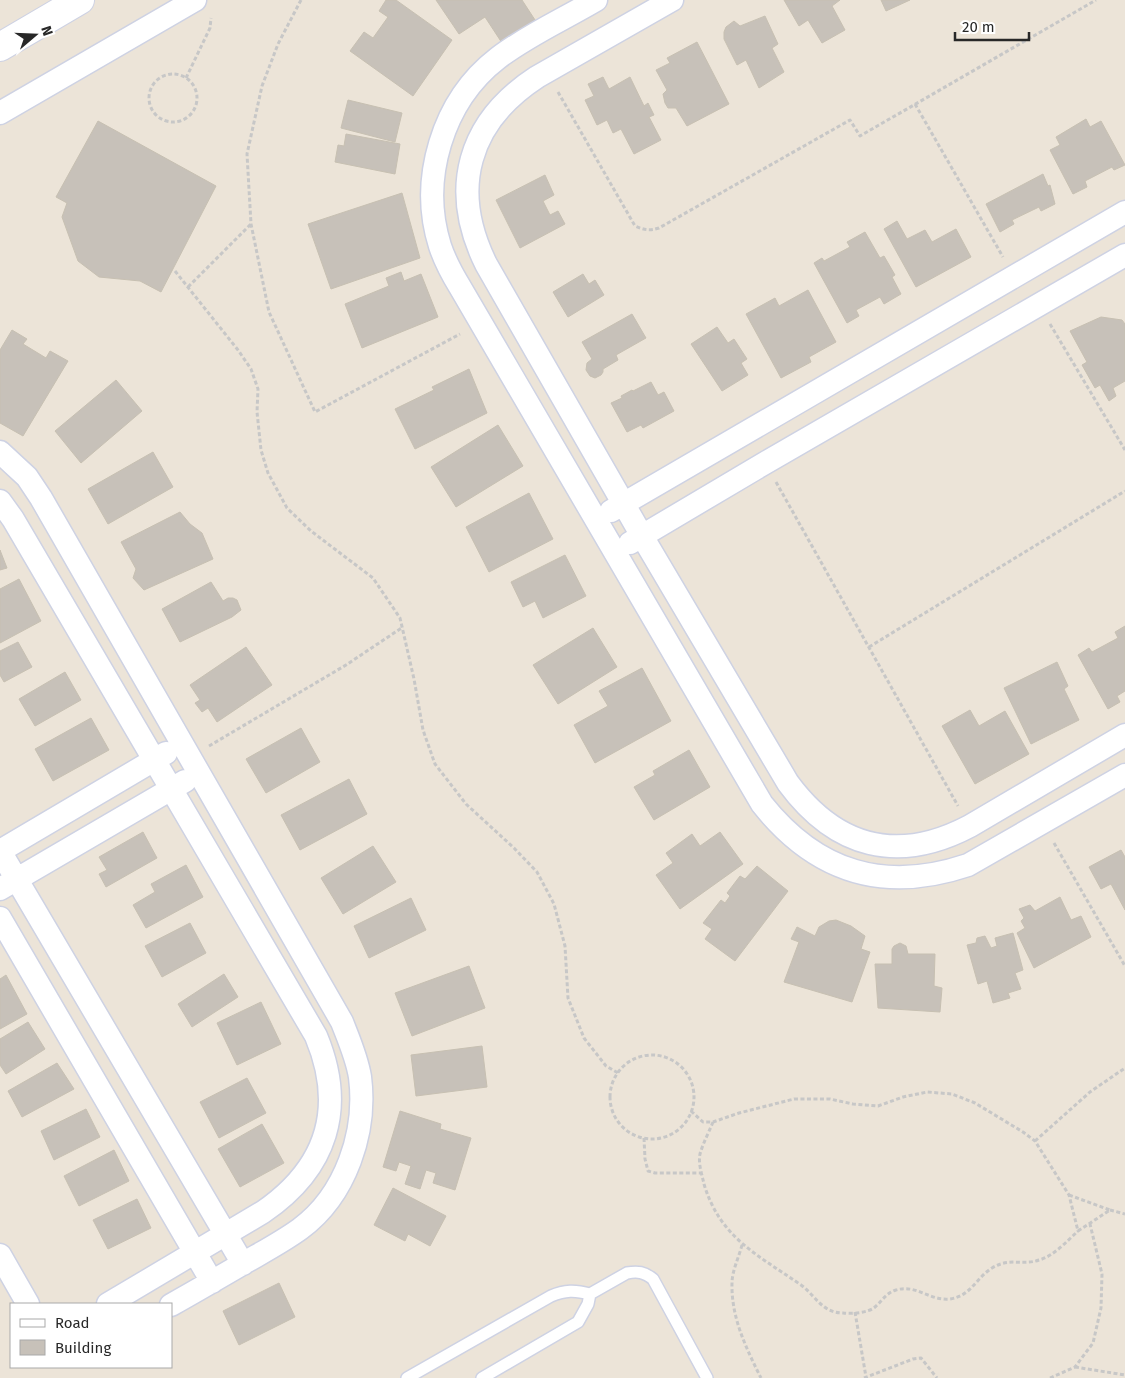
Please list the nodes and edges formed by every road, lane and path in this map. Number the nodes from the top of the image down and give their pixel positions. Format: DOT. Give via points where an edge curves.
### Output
graph roads {
  1 [pos="80,0"];
  2 [pos="301,0"];
  3 [pos="596,0"];
  4 [pos="672,0"];
  5 [pos="1096,0"];
  6 [pos="202,5"];
  7 [pos="0,47"];
  8 [pos="546,72"];
  9 [pos="186,78"];
  10 [pos="915,104"];
  11 [pos="0,113"];
  12 [pos="1125,212"];
  13 [pos="252,224"];
  14 [pos="1125,255"];
  15 [pos="1037,264"];
  16 [pos="175,271"];
  17 [pos="1014,277"];
  18 [pos="188,287"];
  19 [pos="1047,301"];
  20 [pos="481,323"];
  21 [pos="1125,450"];
  22 [pos="0,452"];
  23 [pos="765,463"];
  24 [pos="1125,491"];
  25 [pos="0,501"];
  26 [pos="624,504"];
  27 [pos="596,520"];
  28 [pos="642,536"];
  29 [pos="614,552"];
  30 [pos="403,627"];
  31 [pos="868,647"];
  32 [pos="1125,735"];
  33 [pos="190,758"];
  34 [pos="154,760"];
  35 [pos="1125,775"];
  36 [pos="171,789"];
  37 [pos="1042,823"];
  38 [pos="970,826"];
  39 [pos="0,851"];
  40 [pos="8,884"];
  41 [pos="0,918"];
  42 [pos="1125,966"];
  43 [pos="1125,1068"];
  44 [pos="618,1073"];
  45 [pos="691,1112"];
  46 [pos="713,1122"];
  47 [pos="644,1138"];
  48 [pos="1035,1141"];
  49 [pos="701,1173"];
  50 [pos="1069,1195"];
  51 [pos="1110,1210"];
  52 [pos="1125,1214"];
  53 [pos="1090,1224"];
  54 [pos="1078,1231"];
  55 [pos="226,1234"];
  56 [pos="742,1245"];
  57 [pos="195,1252"];
  58 [pos="0,1256"];
  59 [pos="243,1264"];
  60 [pos="212,1282"];
  61 [pos="590,1294"];
  62 [pos="27,1303"];
  63 [pos="110,1303"];
  64 [pos="172,1304"];
  65 [pos="855,1312"];
  66 [pos="1075,1367"];
  67 [pos="1125,1375"];
  68 [pos="865,1377"];
  69 [pos="407,1378"];
  70 [pos="482,1378"];
  71 [pos="707,1378"];
  72 [pos="761,1378"];
  73 [pos="937,1378"];
  74 [pos="1050,1378"];
  1 -- 7 [label="street"];
  2 -- 13 [label="path" via="278,44 262,86 246,154"];
  3 -- 20 [label="street" via="516,46 480,74 444,132 433,177 435,223 448,267"];
  4 -- 8 [label="street"];
  5 -- 10 [label="path"];
  6 -- 9 [label="path" via="211,19 210,28"];
  6 -- 11 [label="street"];
  8 -- 10 [label="path" via="635,226 643,230 659,228 850,120 860,136"];
  8 -- 26 [label="street" via="503,103 479,139 468,181 470,224 486,264"];
  9 -- 9 [label="path" via="170,74 162,76 151,89 150,105 160,118 176,122 184,120 195,108 196,91"];
  10 -- 17 [label="path"];
  12 -- 15 [label="street"];
  13 -- 18 [label="path"];
  13 -- 20 [label="path" via="269,312 315,412"];
  14 -- 19 [label="street"];
  15 -- 17 [label="street"];
  15 -- 19 [label="street"];
  16 -- 18 [label="path"];
  17 -- 26 [label="street"];
  18 -- 30 [label="path" via="251,369 258,388 261,450 268,474 287,508 311,531 373,578"];
  19 -- 21 [label="path"];
  19 -- 23 [label="street"];
  20 -- 27 [label="street"];
  22 -- 33 [label="street" via="27,477 41,498"];
  23 -- 28 [label="street"];
  23 -- 31 [label="path"];
  24 -- 31 [label="path"];
  25 -- 34 [label="street"];
  26 -- 27 [label="street"];
  26 -- 28 [label="street"];
  27 -- 29 [label="street"];
  28 -- 29 [label="street"];
  28 -- 38 [label="street" via="788,783 818,818 859,840 881,845 927,844"];
  29 -- 37 [label="street" via="762,804 797,842 819,856 867,874 892,878 918,877 968,865"];
  30 -- 33 [label="path" via="346,665"];
  30 -- 44 [label="path" via="423,730 436,764 466,804 537,872 554,904 565,946 568,998 584,1038 606,1066"];
  31 -- 38 [label="path"];
  32 -- 38 [label="street"];
  33 -- 34 [label="street"];
  33 -- 36 [label="street"];
  33 -- 59 [label="street" via="342,1022 360,1076 362,1105 358,1133 338,1186 301,1228"];
  34 -- 36 [label="street"];
  34 -- 39 [label="street"];
  35 -- 37 [label="street"];
  36 -- 40 [label="street"];
  36 -- 55 [label="street" via="316,1036 325,1057 329,1079 328,1124 311,1165 282,1199"];
  37 -- 42 [label="path"];
  39 -- 40 [label="street"];
  40 -- 55 [label="street"];
  41 -- 57 [label="street"];
  43 -- 48 [label="path" via="1090,1092"];
  44 -- 45 [label="path" via="636,1058 648,1055 671,1060 688,1076 693,1094"];
  44 -- 47 [label="path" via="611,1089 611,1107 623,1128"];
  45 -- 46 [label="path" via="703,1122"];
  45 -- 47 [label="path" via="686,1122 667,1136"];
  46 -- 48 [label="path" via="794,1099 830,1099 878,1106 927,1092 952,1094 975,1103"];
  46 -- 49 [label="path" via="700,1155"];
  47 -- 49 [label="path" via="648,1171 655,1174"];
  48 -- 50 [label="path"];
  49 -- 56 [label="path" via="709,1200 723,1224"];
  50 -- 51 [label="path"];
  50 -- 54 [label="path"];
  51 -- 52 [label="path"];
  51 -- 53 [label="path"];
  53 -- 54 [label="path"];
  53 -- 66 [label="path" via="1102,1274 1101,1308 1093,1343"];
  54 -- 65 [label="path" via="1040,1260 1002,1263 991,1269 972,1289 959,1297 940,1299 907,1288 893,1290 875,1307"];
  55 -- 57 [label="street"];
  55 -- 59 [label="street"];
  56 -- 65 [label="path" via="810,1291 817,1303 828,1311"];
  56 -- 72 [label="path" via="732,1282 734,1312 743,1341"];
  57 -- 60 [label="street"];
  57 -- 63 [label="street"];
  58 -- 62 [label="street"];
  59 -- 60 [label="street"];
  60 -- 64 [label="street"];
  61 -- 69 [label="lane" via="570,1290 551,1296"];
  61 -- 70 [label="lane" via="578,1322"];
  61 -- 71 [label="lane" via="628,1273 647,1274 656,1284"];
  65 -- 68 [label="path"];
  66 -- 67 [label="path"];
  66 -- 74 [label="path"];
  68 -- 73 [label="path" via="921,1358"];
}
